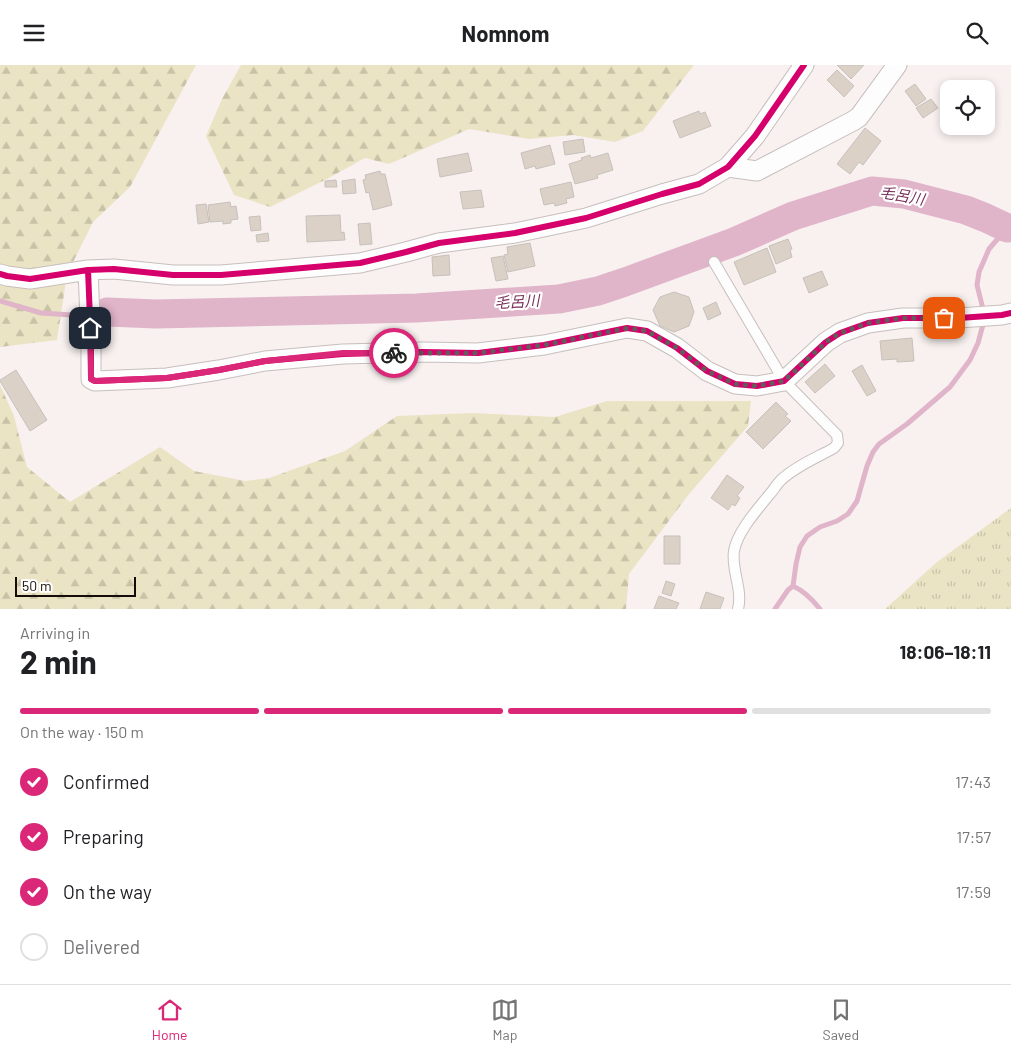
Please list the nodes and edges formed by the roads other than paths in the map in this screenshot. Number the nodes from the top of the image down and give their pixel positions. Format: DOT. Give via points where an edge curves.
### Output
graph roads {
  1 [pos="804,65"];
  2 [pos="897,65"];
  3 [pos="728,167"];
  4 [pos="714,262"];
  5 [pos="0,274"];
  6 [pos="88,275"];
  7 [pos="1011,313"];
  8 [pos="784,381"];
  9 [pos="738,609"];
  1 -- 3 [label="street" via="755,136"];
  2 -- 3 [label="street" via="853,121 757,171"];
  3 -- 6 [label="street" via="699,184 586,218 515,233 439,243 360,263 221,275 173,275 114,269"];
  4 -- 8 [label="lane"];
  5 -- 6 [label="street" via="30,279"];
  6 -- 8 [label="street" via="91,379 95,381 167,378 265,361 343,353 478,353 544,345 628,328 647,331 707,371 735,384 757,386"];
  7 -- 8 [label="street" via="960,318 903,318 868,323 826,342"];
  8 -- 9 [label="lane" via="837,435 838,443 781,480 740,535 734,551"];
}
